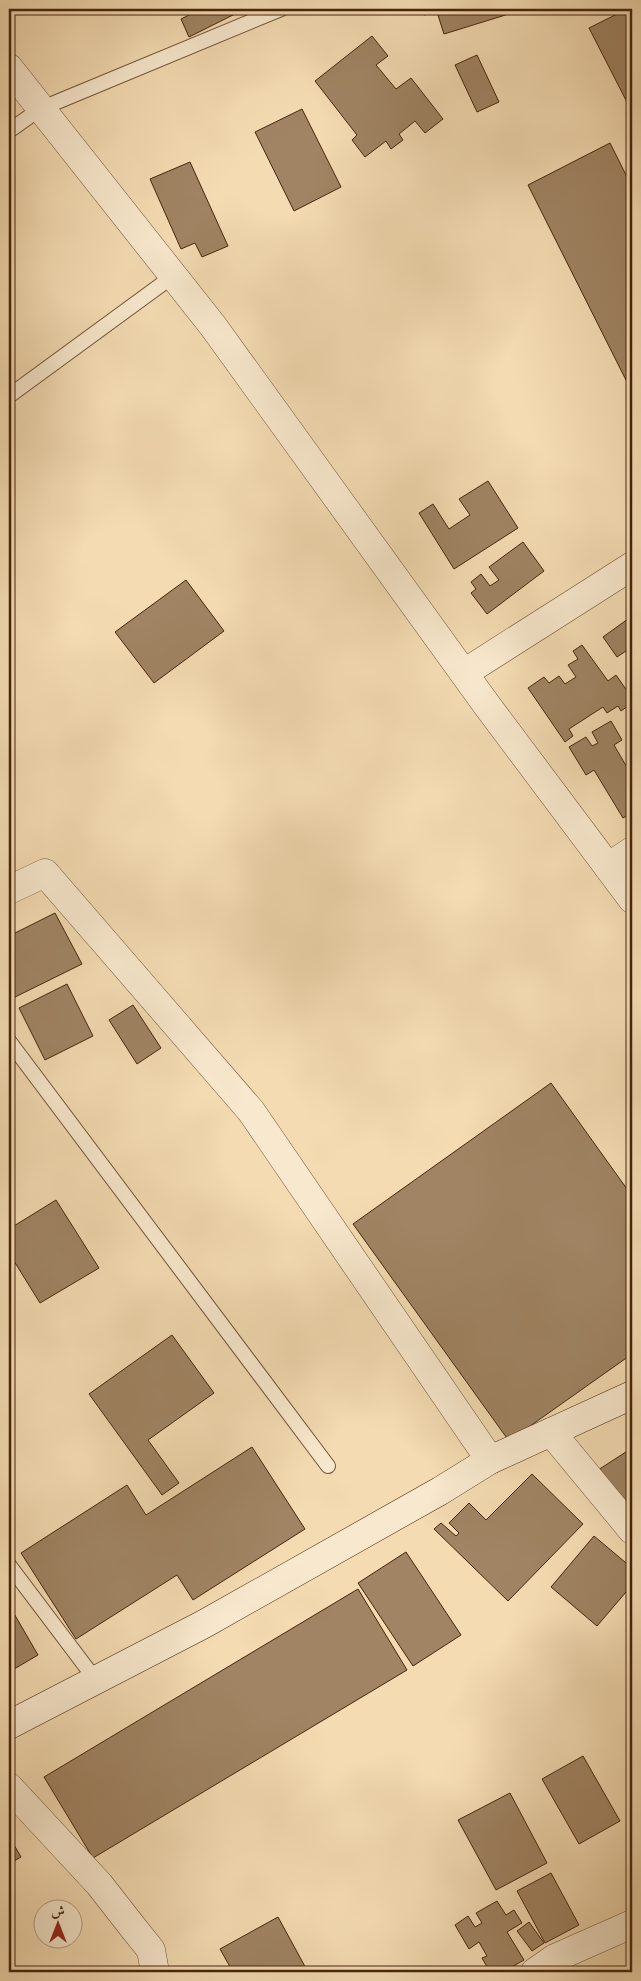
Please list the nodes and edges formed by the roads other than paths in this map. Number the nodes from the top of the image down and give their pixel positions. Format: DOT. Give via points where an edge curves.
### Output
graph roads {
  1 [pos="281,9"];
  2 [pos="9,68"];
  3 [pos="40,109"];
  4 [pos="9,131"];
  5 [pos="173,276"];
  6 [pos="9,396"];
  7 [pos="632,566"];
  8 [pos="464,673"];
  9 [pos="632,851"];
  10 [pos="608,867"];
  11 [pos="9,890"];
  12 [pos="632,899"];
  13 [pos="9,1041"];
  14 [pos="632,1395"];
  15 [pos="551,1432"];
  16 [pos="490,1460"];
  17 [pos="328,1466"];
  18 [pos="632,1530"];
  19 [pos="9,1565"];
  20 [pos="95,1680"];
  21 [pos="9,1725"];
  22 [pos="9,1787"];
  23 [pos="632,1924"];
  24 [pos="155,1972"];
  25 [pos="534,1972"];
  1 -- 3 [label="lane"];
  2 -- 3 [label="street"];
  3 -- 4 [label="lane"];
  3 -- 5 [label="street"];
  5 -- 6 [label="lane"];
  5 -- 8 [label="street" via="213,326"];
  7 -- 8 [label="street"];
  8 -- 10 [label="street"];
  9 -- 10 [label="street"];
  10 -- 12 [label="street"];
  11 -- 16 [label="street" via="45,873 251,1111"];
  13 -- 17 [label="lane"];
  14 -- 15 [label="street"];
  15 -- 16 [label="street"];
  15 -- 18 [label="street"];
  16 -- 20 [label="street" via="204,1624"];
  19 -- 20 [label="lane"];
  20 -- 21 [label="street"];
  22 -- 24 [label="street" via="99,1884 151,1950"];
  23 -- 25 [label="street" via="555,1958"];
}
